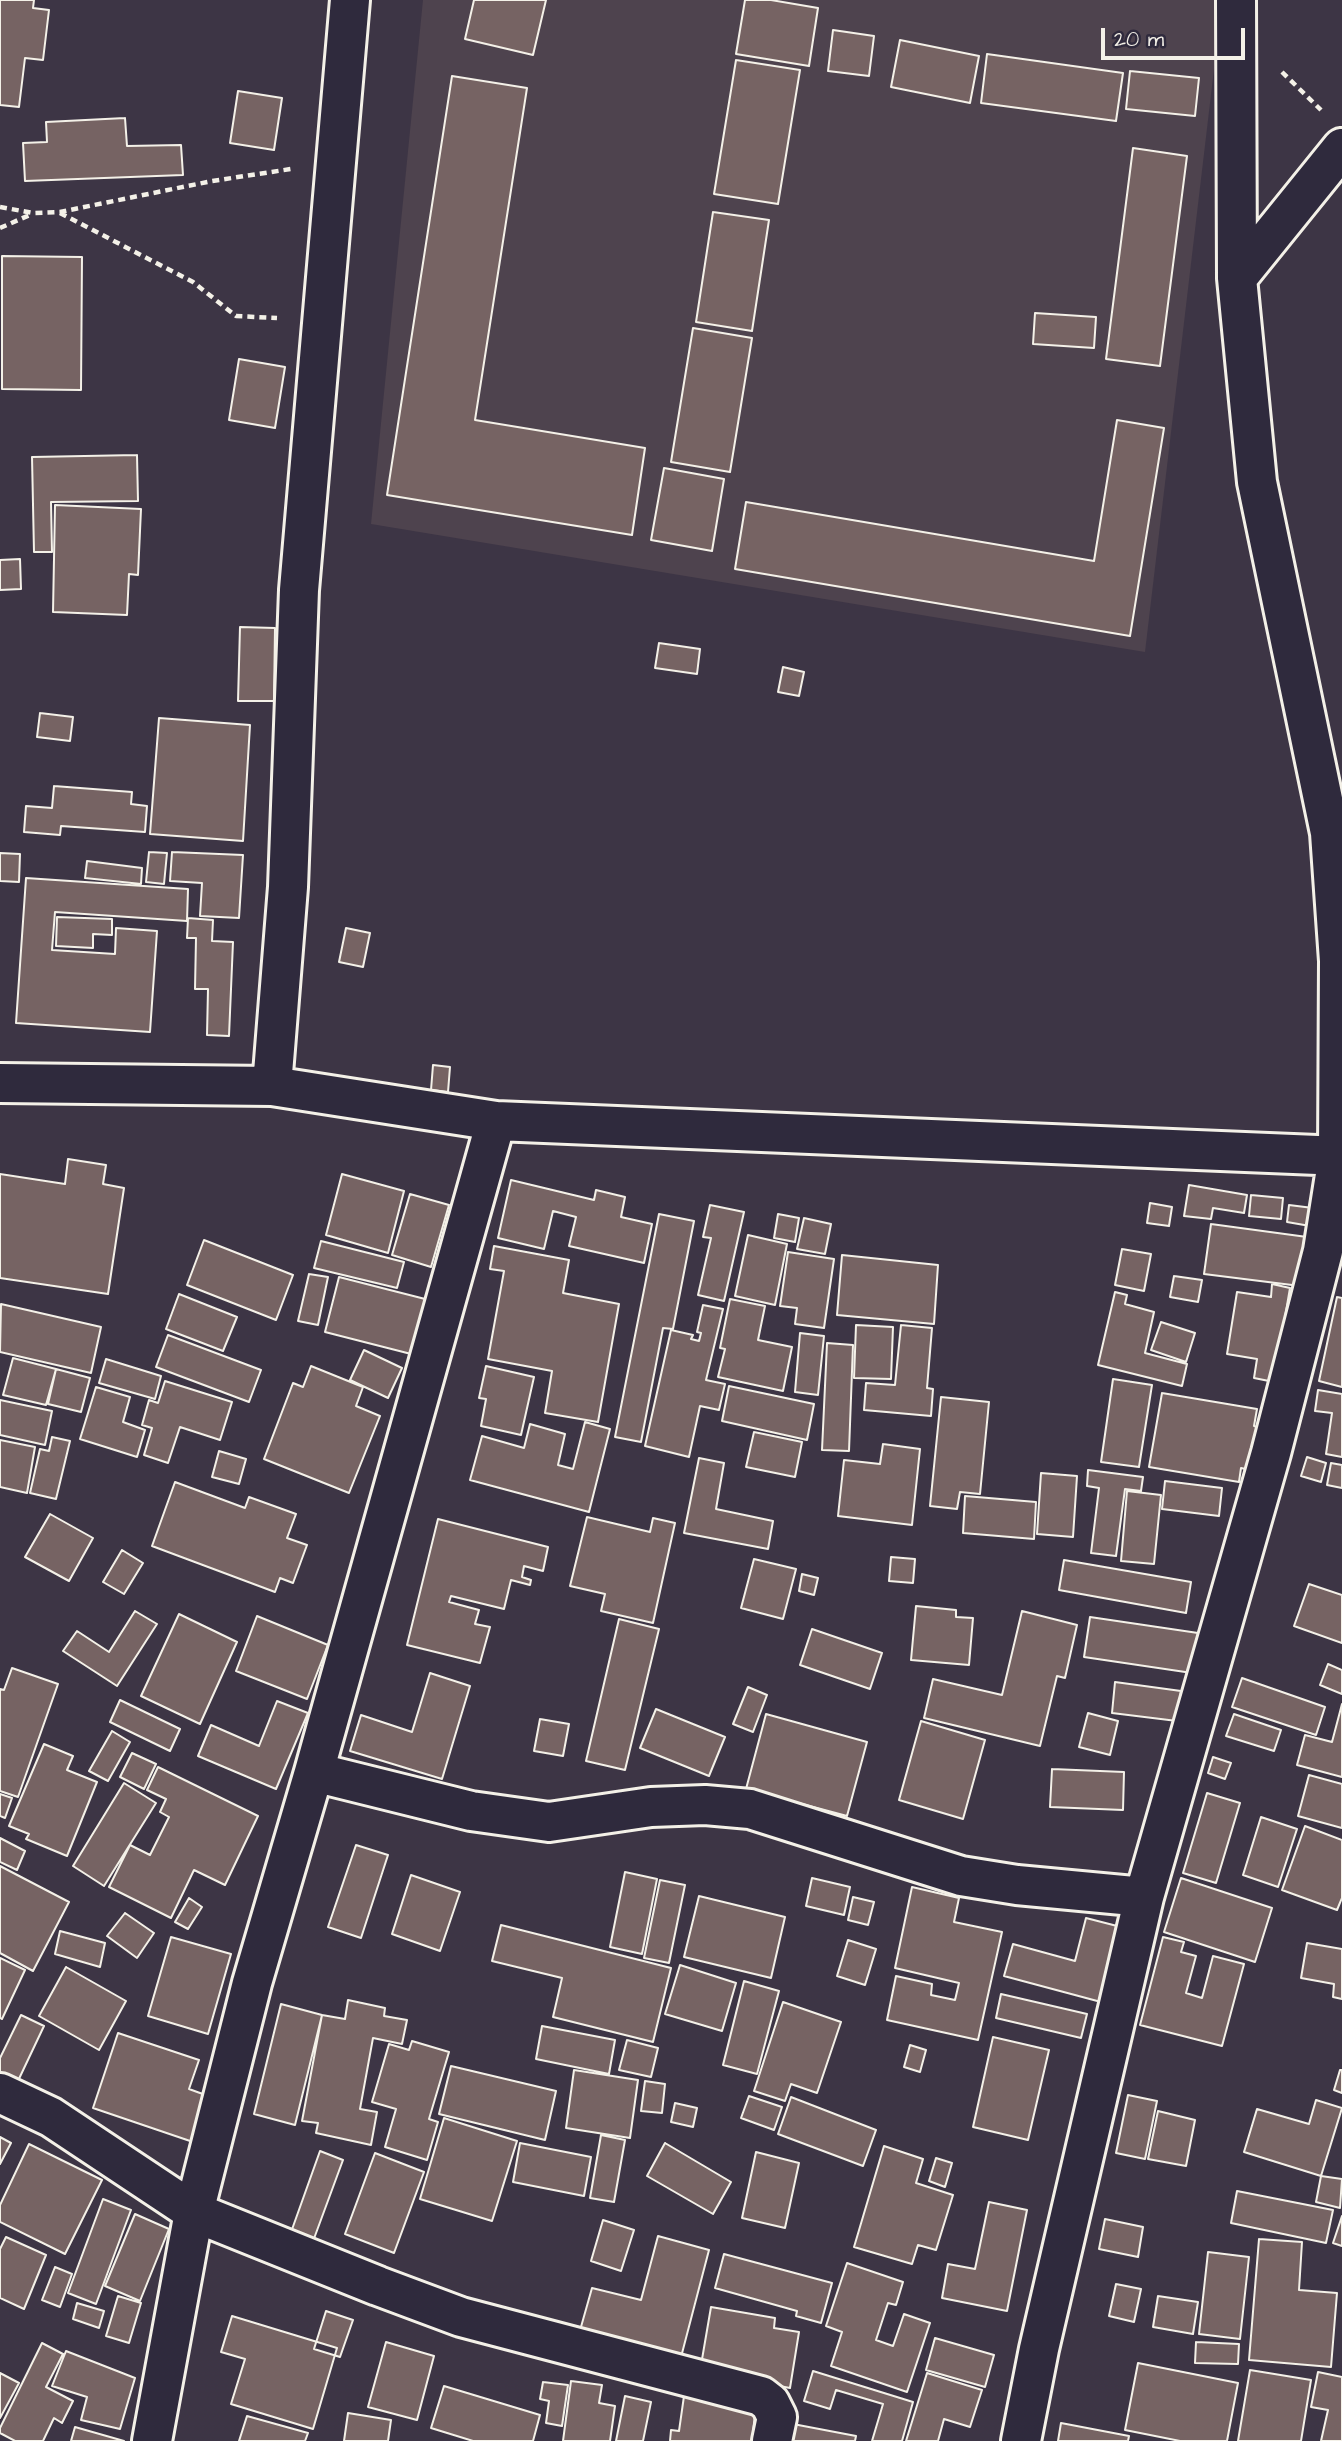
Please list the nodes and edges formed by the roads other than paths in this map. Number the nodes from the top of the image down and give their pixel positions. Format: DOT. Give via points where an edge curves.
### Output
graph roads {
  1 [pos="350,0"];
  2 [pos="1237,15"];
  3 [pos="1342,148"];
  4 [pos="1237,278"];
  5 [pos="0,1083"];
  6 [pos="272,1086"];
  7 [pos="496,1121"];
  8 [pos="1340,1156"];
  9 [pos="314,1772"];
  10 [pos="1144,1897"];
  11 [pos="0,2093"];
  12 [pos="194,2212"];
  13 [pos="152,2441"];
  14 [pos="772,2441"];
  15 [pos="1021,2441"];
  1 -- 6 [label="street" via="299,590 288,887"];
  2 -- 4 [label="street"];
  3 -- 4 [label="street"];
  4 -- 8 [label="street" via="1257,482 1330,833 1339,961"];
  5 -- 6 [label="street"];
  6 -- 7 [label="street"];
  7 -- 8 [label="street"];
  7 -- 9 [label="street"];
  8 -- 10 [label="street" via="1322,1251 1265,1476"];
  9 -- 10 [label="street" via="471,1811 549,1822 652,1807 750,1809 961,1875"];
  9 -- 12 [label="street" via="252,1983"];
  10 -- 15 [label="street"];
  11 -- 12 [label="street" via="51,2117"];
  12 -- 13 [label="street"];
  12 -- 14 [label="street" via="461,2317 761,2396 777,2417"];
}
